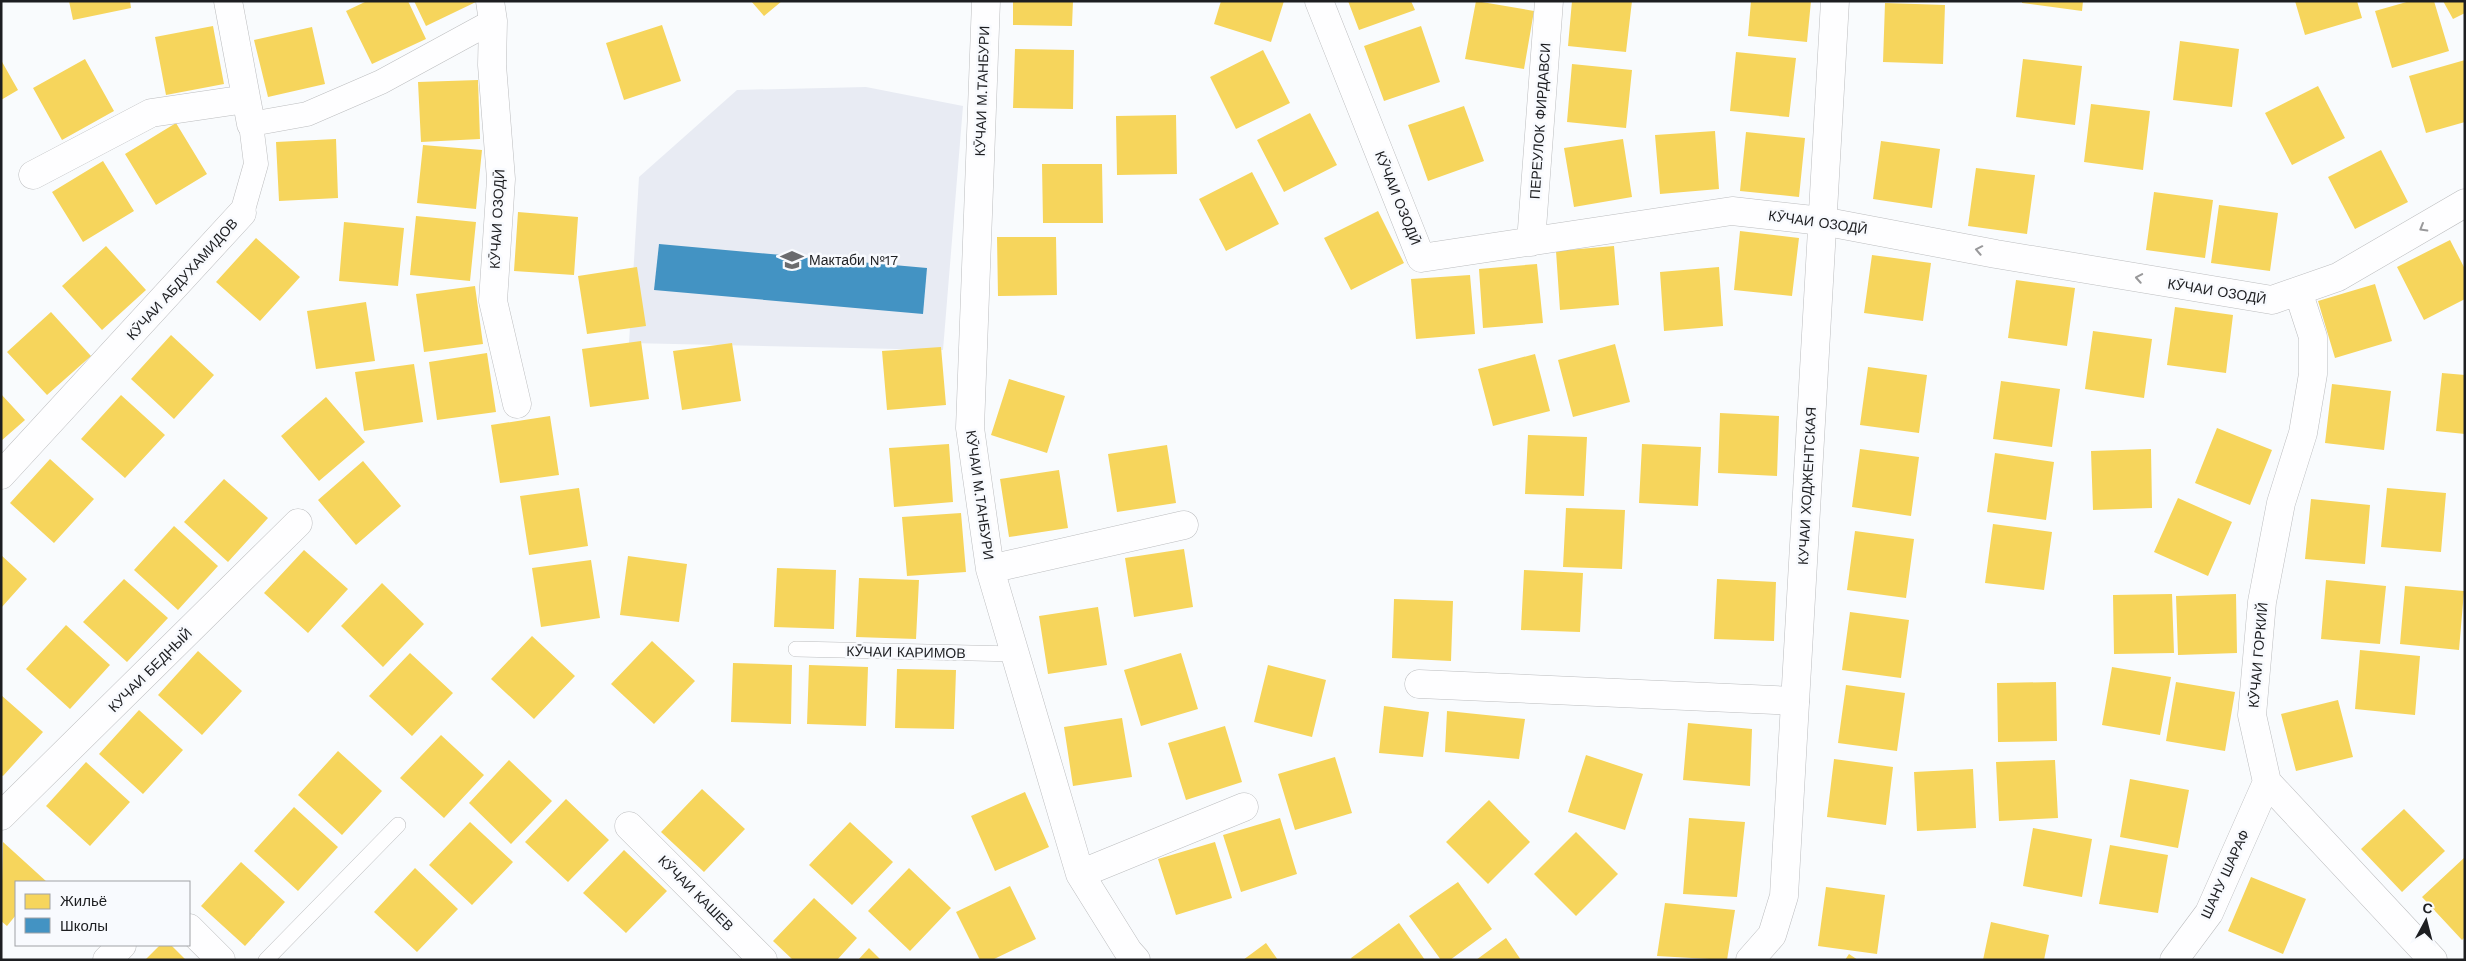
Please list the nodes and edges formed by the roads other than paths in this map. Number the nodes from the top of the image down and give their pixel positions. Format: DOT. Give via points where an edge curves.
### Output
graph roads {
  1 [pos="228,1"];
  2 [pos="986,1"];
  3 [pos="1318,1"];
  4 [pos="1549,1"];
  5 [pos="1835,1"];
  6 [pos="492,11"];
  7 [pos="248,111"];
  8 [pos="33,175"];
  9 [pos="2465,203"];
  10 [pos="242,213"];
  11 [pos="1822,221"];
  12 [pos="1531,242"];
  13 [pos="2298,291"];
  14 [pos="517,404"];
  15 [pos="1,474"];
  16 [pos="298,524"];
  17 [pos="1184,525"];
  18 [pos="990,569"];
  19 [pos="796,649"];
  20 [pos="1016,654"];
  21 [pos="1419,684"];
  22 [pos="1795,701"];
  23 [pos="2266,782"];
  24 [pos="1244,807"];
  25 [pos="1,816"];
  26 [pos="398,825"];
  27 [pos="629,826"];
  28 [pos="1080,874"];
  29 [pos="190,929"];
  30 [pos="121,946"];
  31 [pos="107,960"];
  32 [pos="221,960"];
  33 [pos="266,960"];
  34 [pos="763,960"];
  35 [pos="1136,960"];
  36 [pos="1750,960"];
  37 [pos="2174,960"];
  38 [pos="2432,960"];
  1 -- 7 [label="street"];
  2 -- 18 [label="street, КӮЧАИ М.ТАНБУРИ" via="970,428"];
  3 -- 12 [label="street, КӮЧАИ ОЗОДӢ" via="1421,258"];
  4 -- 12 [label="street, ПЕРЕУЛОК ФИРДАВСИ"];
  5 -- 11 [label="street, КУЧАИ ХОДЖЕНТСКАЯ"];
  6 -- 7 [label="street" via="381,82 307,114"];
  6 -- 14 [label="street, КӮЧАИ ОЗОДӢ" via="492,65 501,179 493,301"];
  7 -- 8 [label="street" via="151,114"];
  7 -- 10 [label="street, КӮЧАИ АБДУХАМИДОВ" via="256,164"];
  9 -- 13 [label="street, КӮЧАИ ОЗОДӢ, one-way" via="2338,277"];
  10 -- 15 [label="street, КӮЧАИ АБДУХАМИДОВ"];
  11 -- 12 [label="street, КӮЧАИ ОЗОДӢ" via="1732,211"];
  13 -- 11 [label="street, КӮЧАИ ОЗОДӢ, one-way" via="2272,300"];
  11 -- 22 [label="street, КУЧАИ ХОДЖЕНТСКАЯ"];
  13 -- 23 [label="street, КӮЧАИ ГОРКИЙ" via="2313,337 2313,374 2303,433 2281,503 2262,602 2252,715"];
  16 -- 25 [label="street, КУЧАИ БЕДНЫЙ"];
  17 -- 18 [label="street"];
  18 -- 20 [label="street, КӮЧАИ М.ТАНБУРИ"];
  19 -- 20 [label="lane, КӮЧАИ КАРИМОВ"];
  20 -- 28 [label="street, КӮЧАИ М.ТАНБУРИ"];
  21 -- 22 [label="street"];
  22 -- 36 [label="street, КУЧАИ ХОДЖЕНТСКАЯ" via="1784,896 1772,935"];
  23 -- 37 [label="street, ШАНУ ШАРАФ" via="2209,913"];
  23 -- 38 [label="street"];
  24 -- 28 [label="street"];
  26 -- 33 [label="lane"];
  27 -- 34 [label="street, КӮЧАИ КАШЕВ"];
  28 -- 35 [label="street, КӮЧАИ М.ТАНБУРИ"];
  29 -- 32 [label="street"];
  30 -- 31 [label="street"];
}
